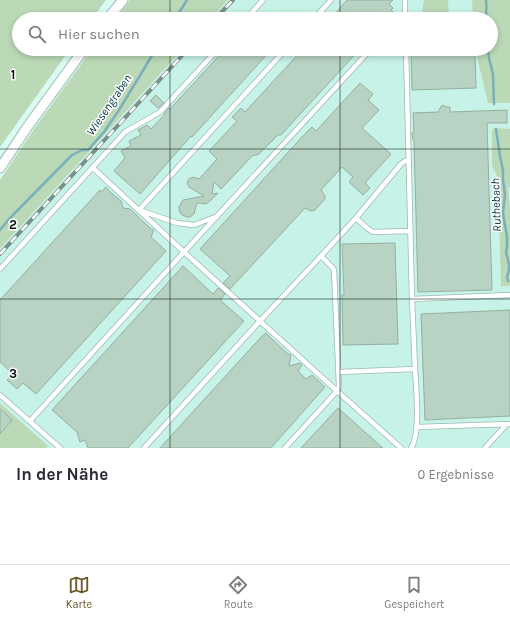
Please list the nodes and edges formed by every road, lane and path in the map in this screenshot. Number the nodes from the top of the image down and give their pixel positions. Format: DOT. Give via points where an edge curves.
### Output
graph roads {
  1 [pos="122,0"];
  2 [pos="262,0"];
  3 [pos="331,0"];
  4 [pos="405,0"];
  5 [pos="113,12"];
  6 [pos="252,12"];
  7 [pos="320,12"];
  8 [pos="405,12"];
  9 [pos="79,56"];
  10 [pos="212,56"];
  11 [pos="280,56"];
  12 [pos="365,56"];
  13 [pos="406,56"];
  14 [pos="409,160"];
  15 [pos="0,168"];
  16 [pos="93,168"];
  17 [pos="139,210"];
  18 [pos="216,216"];
  19 [pos="356,218"];
  20 [pos="410,231"];
  21 [pos="184,252"];
  22 [pos="321,256"];
  23 [pos="0,269"];
  24 [pos="510,295"];
  25 [pos="412,299"];
  26 [pos="260,321"];
  27 [pos="415,368"];
  28 [pos="339,372"];
  29 [pos="337,391"];
  30 [pos="0,395"];
  31 [pos="30,421"];
  32 [pos="508,424"];
  33 [pos="417,427"];
  34 [pos="60,448"];
  35 [pos="144,448"];
  36 [pos="285,448"];
  37 [pos="401,448"];
  38 [pos="411,448"];
  39 [pos="485,448"];
  1 -- 5 [label="street"];
  2 -- 6 [label="lane"];
  3 -- 7 [label="lane"];
  4 -- 8 [label="lane"];
  9 -- 15 [label="street"];
  10 -- 16 [label="lane" via="160,112 125,132"];
  11 -- 17 [label="lane"];
  12 -- 18 [label="lane"];
  13 -- 14 [label="lane"];
  14 -- 19 [label="lane" via="401,164"];
  14 -- 20 [label="lane"];
  16 -- 17 [label="lane"];
  16 -- 23 [label="lane"];
  17 -- 18 [label="lane" via="177,223 194,225"];
  17 -- 21 [label="lane"];
  18 -- 21 [label="lane"];
  19 -- 20 [label="lane" via="373,232"];
  19 -- 22 [label="lane"];
  20 -- 25 [label="lane"];
  21 -- 26 [label="lane"];
  21 -- 31 [label="lane"];
  22 -- 26 [label="lane"];
  22 -- 28 [label="lane" via="334,270"];
  24 -- 25 [label="lane"];
  25 -- 27 [label="lane"];
  26 -- 29 [label="lane"];
  26 -- 35 [label="lane"];
  27 -- 28 [label="lane"];
  27 -- 33 [label="lane"];
  28 -- 29 [label="lane"];
  29 -- 36 [label="lane"];
  29 -- 37 [label="lane"];
  30 -- 31 [label="lane"];
  31 -- 34 [label="lane"];
  32 -- 33 [label="lane"];
  32 -- 39 [label="lane"];
  33 -- 38 [label="lane"];
}
